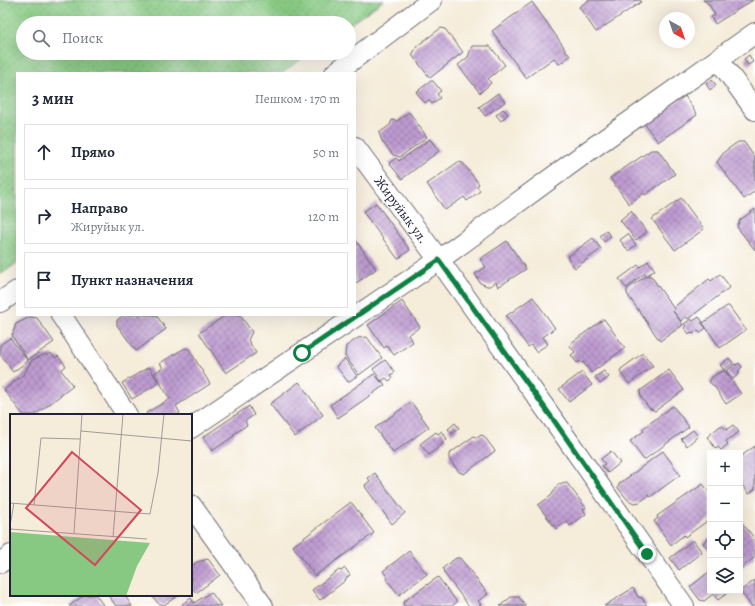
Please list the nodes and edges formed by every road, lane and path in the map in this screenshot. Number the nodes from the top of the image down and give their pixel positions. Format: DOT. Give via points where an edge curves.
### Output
graph roads {
  1 [pos="432,0"];
  2 [pos="755,33"];
  3 [pos="356,57"];
  4 [pos="718,59"];
  5 [pos="352,60"];
  6 [pos="336,72"];
  7 [pos="755,110"];
  8 [pos="356,148"];
  9 [pos="439,260"];
  10 [pos="16,292"];
  11 [pos="0,302"];
  12 [pos="62,316"];
  13 [pos="127,414"];
  14 [pos="192,427"];
  15 [pos="192,506"];
  16 [pos="10,556"];
  17 [pos="0,563"];
  18 [pos="263,606"];
  19 [pos="684,606"];
  1 -- 3 [label="street"];
  2 -- 4 [label="street"];
  4 -- 7 [label="street"];
  4 -- 9 [label="street"];
  5 -- 6 [label="street"];
  8 -- 9 [label="street, Жируйык ул."];
  9 -- 14 [label="street"];
  9 -- 19 [label="street, Жируйык ул."];
  10 -- 11 [label="street"];
  12 -- 13 [label="street"];
  15 -- 18 [label="street"];
  16 -- 17 [label="street"];
}
